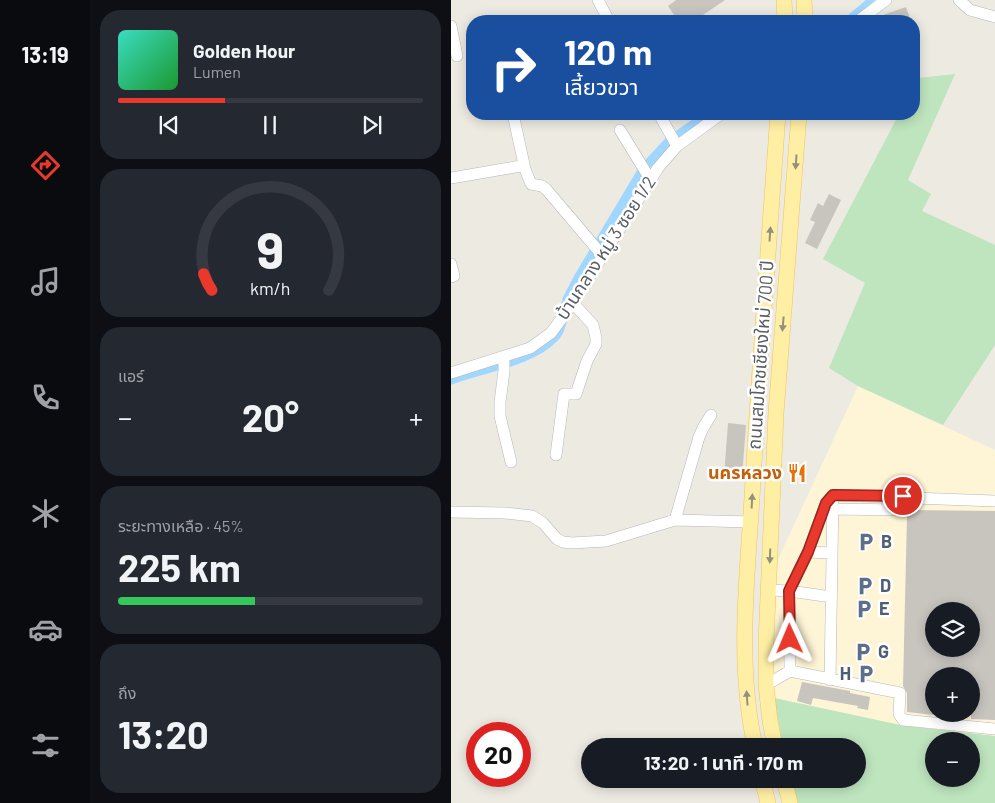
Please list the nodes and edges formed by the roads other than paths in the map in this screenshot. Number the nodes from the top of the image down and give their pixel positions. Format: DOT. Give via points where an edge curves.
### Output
graph roads {
  1 [pos="598,0"];
  2 [pos="784,0"];
  3 [pos="804,0"];
  4 [pos="886,0"];
  5 [pos="959,0"];
  6 [pos="606,15"];
  7 [pos="785,15"];
  8 [pos="805,15"];
  9 [pos="867,15"];
  10 [pos="995,17"];
  11 [pos="451,26"];
  12 [pos="457,56"];
  13 [pos="514,120"];
  14 [pos="662,120"];
  15 [pos="709,120"];
  16 [pos="779,120"];
  17 [pos="799,120"];
  18 [pos="620,130"];
  19 [pos="677,146"];
  20 [pos="525,169"];
  21 [pos="451,178"];
  22 [pos="650,179"];
  23 [pos="602,254"];
  24 [pos="451,264"];
  25 [pos="453,276"];
  26 [pos="573,303"];
  27 [pos="503,363"];
  28 [pos="451,373"];
  29 [pos="711,416"];
  30 [pos="556,455"];
  31 [pos="511,462"];
  32 [pos="833,495"];
  33 [pos="995,501"];
  34 [pos="833,509"];
  35 [pos="903,510"];
  36 [pos="451,512"];
  37 [pos="675,520"];
  38 [pos="751,522"];
  39 [pos="808,552"];
  40 [pos="832,553"];
  41 [pos="769,590"];
  42 [pos="789,591"];
  43 [pos="832,596"];
  44 [pos="790,671"];
  45 [pos="830,680"];
  46 [pos="767,685"];
  47 [pos="995,728"];
  48 [pos="753,738"];
  49 [pos="773,738"];
  50 [pos="764,788"];
  51 [pos="786,788"];
  52 [pos="768,803"];
  53 [pos="790,803"];
  1 -- 6 [label="street"];
  2 -- 7 [label="main road"];
  3 -- 8 [label="main road"];
  4 -- 9 [label="street"];
  5 -- 10 [label="street" via="970,10"];
  11 -- 12 [label="street"];
  13 -- 20 [label="street"];
  14 -- 19 [label="street"];
  15 -- 19 [label="street, บ้านกลาง หมู่ 3 ซอย 1/2"];
  38 -- 16 [label="main road, ถนนสมโภชเชียงใหม่ 700 ปี, one-way"];
  17 -- 41 [label="main road, ถนนสมโภชเชียงใหม่ 700 ปี, one-way" via="776,413"];
  18 -- 22 [label="street"];
  19 -- 22 [label="street, บ้านกลาง หมู่ 3 ซอย 1/2"];
  20 -- 21 [label="street" via="515,166"];
  20 -- 23 [label="street" via="531,184 546,189"];
  22 -- 23 [label="street, บ้านกลาง หมู่ 3 ซอย 1/2"];
  23 -- 26 [label="street, บ้านกลาง หมู่ 3 ซอย 1/2"];
  24 -- 25 [label="street"];
  26 -- 27 [label="street, บ้านกลาง หมู่ 3 ซอย 1/2" via="551,333"];
  26 -- 30 [label="street" via="593,325 596,344 576,394 564,394"];
  27 -- 28 [label="street, บ้านกลาง หมู่ 3 ซอย 1/2"];
  27 -- 31 [label="street" via="500,416"];
  29 -- 37 [label="street" via="703,428"];
  32 -- 33 [label="street"];
  32 -- 34 [label="street"];
  32 -- 39 [label="street" via="826,503"];
  34 -- 35 [label="street"];
  34 -- 40 [label="street"];
  36 -- 37 [label="street" via="532,516 543,523 557,540 572,543 606,541"];
  37 -- 38 [label="street"];
  48 -- 38 [label="main road, ถนนสมโภชเชียงใหม่ 700 ปี, one-way" via="745,664"];
  39 -- 40 [label="street"];
  39 -- 42 [label="street"];
  40 -- 43 [label="street"];
  41 -- 42 [label="street"];
  41 -- 46 [label="main road, ถนนสมโภชเชียงใหม่ 700 ปี"];
  42 -- 43 [label="street"];
  42 -- 44 [label="street"];
  43 -- 45 [label="street"];
  44 -- 45 [label="street"];
  44 -- 46 [label="street"];
  45 -- 47 [label="street" via="899,693 899,714 903,720"];
  46 -- 49 [label="main road, ถนนสมโภชเชียงใหม่ 700 ปี"];
  50 -- 52 [label="main road"];
  51 -- 53 [label="main road"];
}
